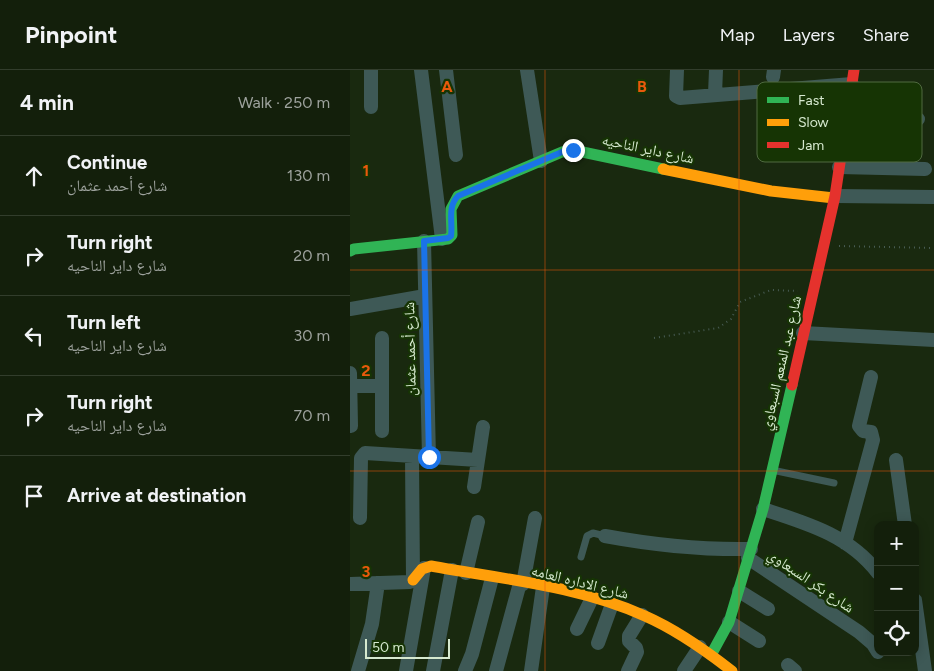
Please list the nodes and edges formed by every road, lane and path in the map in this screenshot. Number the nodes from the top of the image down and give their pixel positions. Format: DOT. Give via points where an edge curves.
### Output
graph roads {
  1 [pos="371,70"];
  2 [pos="422,70"];
  3 [pos="446,70"];
  4 [pos="527,70"];
  5 [pos="677,70"];
  6 [pos="716,70"];
  7 [pos="853,77"];
  8 [pos="812,82"];
  9 [pos="757,89"];
  10 [pos="715,94"];
  11 [pos="371,107"];
  12 [pos="456,156"];
  13 [pos="541,161"];
  14 [pos="840,162"];
  15 [pos="839,166"];
  16 [pos="925,168"];
  17 [pos="834,197"];
  18 [pos="934,197"];
  19 [pos="442,239"];
  20 [pos="424,241"];
  21 [pos="824,246"];
  22 [pos="934,248"];
  23 [pos="350,251"];
  24 [pos="813,292"];
  25 [pos="425,296"];
  26 [pos="350,309"];
  27 [pos="803,333"];
  28 [pos="382,338"];
  29 [pos="654,338"];
  30 [pos="934,340"];
  31 [pos="350,372"];
  32 [pos="871,378"];
  33 [pos="350,386"];
  34 [pos="382,386"];
  35 [pos="351,426"];
  36 [pos="483,427"];
  37 [pos="382,431"];
  38 [pos="412,456"];
  39 [pos="429,457"];
  40 [pos="478,460"];
  41 [pos="896,460"];
  42 [pos="356,468"];
  43 [pos="772,470"];
  44 [pos="834,483"];
  45 [pos="474,487"];
  46 [pos="762,509"];
  47 [pos="360,518"];
  48 [pos="535,518"];
  49 [pos="904,521"];
  50 [pos="478,522"];
  51 [pos="605,536"];
  52 [pos="845,543"];
  53 [pos="749,553"];
  54 [pos="581,557"];
  55 [pos="425,567"];
  56 [pos="874,568"];
  57 [pos="452,570"];
  58 [pos="466,573"];
  59 [pos="492,578"];
  60 [pos="413,580"];
  61 [pos="378,583"];
  62 [pos="522,583"];
  63 [pos="350,584"];
  64 [pos="544,587"];
  65 [pos="739,591"];
  66 [pos="592,598"];
  67 [pos="612,604"];
  68 [pos="768,609"];
  69 [pos="917,611"];
  70 [pos="642,615"];
  71 [pos="729,622"];
  72 [pos="577,629"];
  73 [pos="759,642"];
  74 [pos="598,643"];
  75 [pos="874,646"];
  76 [pos="706,651"];
  77 [pos="358,671"];
  78 [pos="406,671"];
  79 [pos="433,671"];
  80 [pos="465,671"];
  81 [pos="496,671"];
  82 [pos="531,671"];
  83 [pos="628,671"];
  84 [pos="684,671"];
  85 [pos="732,671"];
  86 [pos="925,671"];
  1 -- 11 [label="street"];
  2 -- 19 [label="street"];
  3 -- 12 [label="street"];
  4 -- 13 [label="street"];
  5 -- 10 [label="street" via="678,98"];
  6 -- 10 [label="street"];
  7 -- 8 [label="street"];
  9 -- 10 [label="street"];
  13 -- 17 [label="street, شارع داير الناحيه" via="573,150 772,191"];
  13 -- 19 [label="street, شارع داير الناحيه" via="458,196 451,208 452,235"];
  14 -- 15 [label="street, شارع عبد المنعم السبعاوي"];
  15 -- 16 [label="street"];
  15 -- 17 [label="street, شارع عبد المنعم السبعاوي"];
  17 -- 18 [label="street"];
  17 -- 21 [label="street, شارع عبد المنعم السبعاوي"];
  19 -- 20 [label="street"];
  20 -- 23 [label="street"];
  20 -- 25 [label="street, شارع أحمد عثمان"];
  21 -- 22 [label="path"];
  21 -- 24 [label="street, شارع عبد المنعم السبعاوي"];
  24 -- 27 [label="street, شارع عبد المنعم السبعاوي"];
  24 -- 29 [label="path" via="771,290 740,302 731,319 718,328"];
  25 -- 26 [label="street"];
  25 -- 39 [label="street, شارع أحمد عثمان"];
  27 -- 30 [label="street"];
  27 -- 43 [label="street, شارع عبد المنعم السبعاوي"];
  28 -- 34 [label="street"];
  31 -- 33 [label="street"];
  32 -- 52 [label="street" via="859,426 863,431 871,432 873,440"];
  33 -- 34 [label="street"];
  33 -- 35 [label="street"];
  34 -- 37 [label="street"];
  36 -- 40 [label="street"];
  38 -- 39 [label="street"];
  38 -- 42 [label="street" via="365,453"];
  38 -- 60 [label="street"];
  39 -- 40 [label="street"];
  40 -- 45 [label="street"];
  41 -- 49 [label="street"];
  42 -- 47 [label="street"];
  43 -- 44 [label="lane"];
  43 -- 46 [label="street, شارع عبد المنعم السبعاوي"];
  46 -- 52 [label="street" via="804,522"];
  46 -- 53 [label="street, شارع عبد المنعم السبعاوي"];
  48 -- 62 [label="street"];
  50 -- 58 [label="street"];
  51 -- 53 [label="street" via="663,546"];
  51 -- 54 [label="lane" via="593,533 587,536"];
  52 -- 56 [label="street" via="861,553"];
  53 -- 65 [label="street, شارع عبد المنعم السبعاوي"];
  53 -- 75 [label="street, شارع بكر السبعاوي"];
  55 -- 57 [label="street, شارع الاداره العامه"];
  55 -- 60 [label="street"];
  55 -- 78 [label="street"];
  57 -- 58 [label="street, شارع الاداره العامه"];
  57 -- 79 [label="street"];
  58 -- 59 [label="street, شارع الاداره العامه"];
  59 -- 62 [label="street, شارع الاداره العامه"];
  59 -- 80 [label="street"];
  60 -- 61 [label="street"];
  61 -- 63 [label="street"];
  61 -- 77 [label="street" via="372,624"];
  62 -- 64 [label="street, شارع الاداره العامه"];
  62 -- 81 [label="street"];
  64 -- 66 [label="street, شارع الاداره العامه"];
  64 -- 82 [label="street"];
  65 -- 68 [label="street"];
  65 -- 71 [label="street, شارع عبد المنعم السبعاوي"];
  66 -- 67 [label="street, شارع الاداره العامه"];
  66 -- 72 [label="street"];
  67 -- 70 [label="street, شارع الاداره العامه"];
  67 -- 74 [label="street"];
  69 -- 86 [label="street"];
  70 -- 76 [label="street, شارع الاداره العامه"];
  70 -- 83 [label="street" via="629,636 628,640 637,652"];
  71 -- 73 [label="street"];
  71 -- 76 [label="street, شارع عبد المنعم السبعاوي"];
  76 -- 84 [label="street"];
  76 -- 85 [label="street, شارع الاداره العامه"];
}
